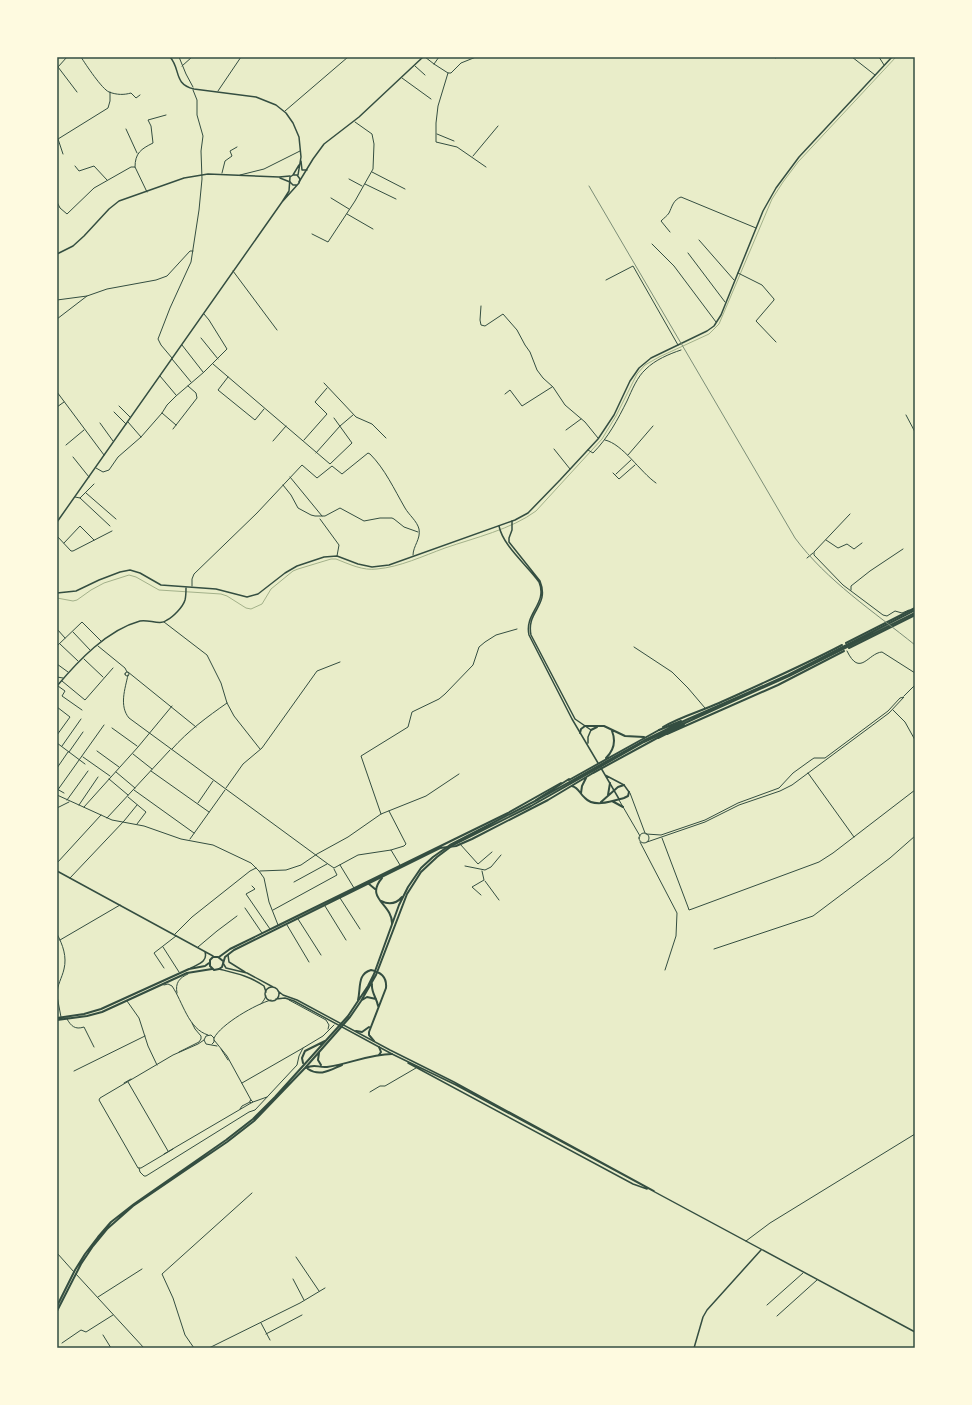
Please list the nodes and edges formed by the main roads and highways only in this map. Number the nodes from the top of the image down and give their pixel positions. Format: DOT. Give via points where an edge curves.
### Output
graph roads {
  1 [pos="170,57"];
  2 [pos="424,57"];
  3 [pos="892,57"];
  4 [pos="301,157"];
  5 [pos="300,163"];
  6 [pos="307,170"];
  7 [pos="306,173"];
  8 [pos="292,175"];
  9 [pos="298,176"];
  10 [pos="279,177"];
  11 [pos="290,182"];
  12 [pos="299,183"];
  13 [pos="282,202"];
  14 [pos="57,254"];
  15 [pos="57,522"];
  16 [pos="512,522"];
  17 [pos="499,526"];
  18 [pos="186,588"];
  19 [pos="57,594"];
  20 [pos="915,612"];
  21 [pos="896,620"];
  22 [pos="788,676"];
  23 [pos="57,686"];
  24 [pos="698,716"];
  25 [pos="686,720"];
  26 [pos="585,726"];
  27 [pos="598,726"];
  28 [pos="591,730"];
  29 [pos="612,730"];
  30 [pos="659,730"];
  31 [pos="580,733"];
  32 [pos="646,737"];
  33 [pos="658,738"];
  34 [pos="588,745"];
  35 [pos="603,760"];
  36 [pos="589,775"];
  37 [pos="605,775"];
  38 [pos="569,780"];
  39 [pos="610,784"];
  40 [pos="624,785"];
  41 [pos="572,786"];
  42 [pos="614,792"];
  43 [pos="630,792"];
  44 [pos="582,794"];
  45 [pos="606,798"];
  46 [pos="619,799"];
  47 [pos="611,801"];
  48 [pos="599,803"];
  49 [pos="529,805"];
  50 [pos="623,807"];
  51 [pos="495,823"];
  52 [pos="57,871"];
  53 [pos="382,878"];
  54 [pos="369,884"];
  55 [pos="375,889"];
  56 [pos="406,893"];
  57 [pos="380,900"];
  58 [pos="390,931"];
  59 [pos="204,950"];
  60 [pos="229,953"];
  61 [pos="208,954"];
  62 [pos="217,957"];
  63 [pos="210,962"];
  64 [pos="223,962"];
  65 [pos="378,968"];
  66 [pos="189,969"];
  67 [pos="212,969"];
  68 [pos="219,970"];
  69 [pos="246,973"];
  70 [pos="375,974"];
  71 [pos="374,980"];
  72 [pos="273,987"];
  73 [pos="278,991"];
  74 [pos="266,992"];
  75 [pos="276,999"];
  76 [pos="376,1000"];
  77 [pos="361,1001"];
  78 [pos="355,1006"];
  79 [pos="378,1007"];
  80 [pos="349,1017"];
  81 [pos="57,1019"];
  82 [pos="370,1026"];
  83 [pos="356,1031"];
  84 [pos="334,1033"];
  85 [pos="329,1038"];
  86 [pos="374,1041"];
  87 [pos="379,1047"];
  88 [pos="319,1052"];
  89 [pos="392,1054"];
  90 [pos="379,1056"];
  91 [pos="406,1062"];
  92 [pos="303,1063"];
  93 [pos="345,1063"];
  94 [pos="322,1066"];
  95 [pos="306,1069"];
  96 [pos="456,1086"];
  97 [pos="276,1098"];
  98 [pos="657,1193"];
  99 [pos="761,1250"];
  100 [pos="72,1279"];
  101 [pos="57,1306"];
  102 [pos="57,1311"];
  103 [pos="915,1332"];
  104 [pos="694,1348"];
  1 -- 4 [label="main road" via="184,85 193,89 256,97 276,105 297,130"];
  2 -- 6 [label="main road" via="354,122 324,144"];
  3 -- 16 [label="main road" via="789,169 769,200 716,322 707,331 651,358 635,372 614,415 590,452 532,510"];
  4 -- 5 [label="main road"];
  4 -- 6 [label="main road" via="301,168 303,171"];
  5 -- 8 [label="main road"];
  5 -- 9 [label="main road"];
  6 -- 7 [label="main road"];
  7 -- 9 [label="main road"];
  7 -- 12 [label="main road"];
  8 -- 9 [label="main road"];
  8 -- 10 [label="main road"];
  8 -- 11 [label="main road"];
  9 -- 12 [label="main road"];
  10 -- 11 [label="main road"];
  10 -- 14 [label="main road" via="203,174 186,177 117,203 73,246"];
  11 -- 12 [label="main road" via="293,185"];
  11 -- 13 [label="main road" via="289,191"];
  12 -- 13 [label="main road"];
  13 -- 15 [label="main road"];
  16 -- 17 [label="main road"];
  16 -- 26 [label="main road" via="509,542 543,587 542,599 531,620 531,635 575,719"];
  17 -- 18 [label="main road" via="389,565 375,567 337,556 324,557 291,569 251,597 216,589"];
  17 -- 31 [label="main road" via="506,542 541,587 541,599 528,625 529,635"];
  18 -- 19 [label="main road" via="161,585 127,570 76,592"];
  18 -- 23 [label="main road" via="183,604 169,619 164,622 139,622 113,633 83,658"];
  20 -- 21 [label="main road"];
  20 -- 21 [label="main road"];
  20 -- 21 [label="main road" via="910,610"];
  21 -- 22 [label="main road"];
  21 -- 30 [label="main road"];
  21 -- 33 [label="main road" via="869,638 778,685"];
  22 -- 24 [label="main road"];
  22 -- 25 [label="main road"];
  24 -- 33 [label="main road"];
  24 -- 51 [label="main road" via="644,742"];
  25 -- 30 [label="main road"];
  25 -- 49 [label="main road" via="643,741"];
  26 -- 27 [label="main road"];
  26 -- 28 [label="main road"];
  26 -- 31 [label="main road"];
  27 -- 28 [label="main road"];
  27 -- 29 [label="main road"];
  28 -- 34 [label="main road"];
  29 -- 32 [label="main road" via="625,736"];
  29 -- 35 [label="main road" via="613,748"];
  30 -- 32 [label="main road"];
  31 -- 34 [label="main road"];
  32 -- 35 [label="main road"];
  33 -- 36 [label="main road"];
  34 -- 37 [label="main road"];
  35 -- 38 [label="main road"];
  36 -- 41 [label="main road"];
  36 -- 44 [label="main road" via="583,783"];
  37 -- 39 [label="main road"];
  37 -- 40 [label="main road"];
  38 -- 49 [label="main road"];
  38 -- 62 [label="main road" via="508,813"];
  39 -- 42 [label="main road"];
  39 -- 45 [label="main road"];
  40 -- 42 [label="main road"];
  40 -- 43 [label="main road"];
  41 -- 44 [label="main road" via="578,788"];
  41 -- 53 [label="main road" via="460,844 440,848"];
  42 -- 45 [label="main road"];
  42 -- 46 [label="main road"];
  43 -- 46 [label="main road" via="626,798"];
  44 -- 48 [label="main road" via="589,802"];
  45 -- 48 [label="main road"];
  46 -- 47 [label="main road"];
  47 -- 48 [label="main road"];
  47 -- 50 [label="main road"];
  49 -- 51 [label="main road"];
  51 -- 56 [label="main road" via="437,857 421,872"];
  51 -- 56 [label="main road" via="442,850 425,864 412,880"];
  52 -- 59 [label="main road"];
  53 -- 54 [label="main road"];
  53 -- 55 [label="main road"];
  54 -- 55 [label="main road"];
  54 -- 60 [label="main road"];
  55 -- 57 [label="main road"];
  56 -- 57 [label="main road" via="394,903 389,904"];
  56 -- 58 [label="main road"];
  56 -- 65 [label="main road"];
  57 -- 58 [label="main road" via="391,917"];
  58 -- 65 [label="main road"];
  59 -- 61 [label="main road"];
  59 -- 66 [label="main road" via="204,960"];
  60 -- 64 [label="main road"];
  60 -- 69 [label="main road" via="229,962"];
  61 -- 62 [label="main road"];
  61 -- 63 [label="main road"];
  62 -- 63 [label="main road"];
  62 -- 64 [label="main road"];
  63 -- 66 [label="main road" via="205,966"];
  63 -- 67 [label="main road"];
  64 -- 68 [label="main road"];
  64 -- 69 [label="main road" via="226,968"];
  65 -- 70 [label="main road"];
  66 -- 81 [label="main road" via="101,1010"];
  67 -- 68 [label="main road"];
  67 -- 81 [label="main road" via="187,973 102,1012"];
  68 -- 74 [label="main road" via="249,978 264,986"];
  69 -- 72 [label="main road"];
  70 -- 71 [label="main road"];
  70 -- 78 [label="main road"];
  71 -- 76 [label="main road" via="372,990"];
  71 -- 77 [label="main road"];
  72 -- 73 [label="main road"];
  72 -- 74 [label="main road" via="268,988"];
  73 -- 75 [label="main road"];
  73 -- 83 [label="main road"];
  74 -- 75 [label="main road" via="266,996 271,1000"];
  75 -- 87 [label="main road" via="294,1001"];
  76 -- 77 [label="main road" via="367,997"];
  76 -- 79 [label="main road"];
  77 -- 80 [label="main road"];
  78 -- 79 [label="main road" via="360,979 371,970 382,975 387,983"];
  78 -- 80 [label="main road"];
  79 -- 82 [label="main road"];
  80 -- 84 [label="main road"];
  82 -- 83 [label="main road" via="365,1031"];
  82 -- 86 [label="main road" via="369,1035"];
  83 -- 86 [label="main road"];
  84 -- 85 [label="main road"];
  84 -- 88 [label="main road"];
  85 -- 92 [label="main road" via="305,1051"];
  85 -- 97 [label="main road"];
  86 -- 96 [label="main road"];
  87 -- 89 [label="main road"];
  87 -- 90 [label="main road"];
  88 -- 94 [label="main road" via="318,1060"];
  88 -- 95 [label="main road"];
  89 -- 90 [label="main road"];
  89 -- 91 [label="main road"];
  90 -- 93 [label="main road"];
  91 -- 96 [label="main road"];
  91 -- 96 [label="main road"];
  93 -- 94 [label="main road"];
  93 -- 95 [label="main road" via="317,1074"];
  94 -- 95 [label="main road" via="311,1065"];
  95 -- 97 [label="main road"];
  96 -- 98 [label="main road" via="600,1160"];
  96 -- 98 [label="main road" via="633,1184"];
  97 -- 100 [label="main road" via="241,1129 145,1197 105,1229 88,1251"];
  98 -- 99 [label="main road"];
  99 -- 103 [label="main road"];
  99 -- 104 [label="main road" via="707,1310"];
  100 -- 101 [label="main road"];
  100 -- 102 [label="main road"];
}
